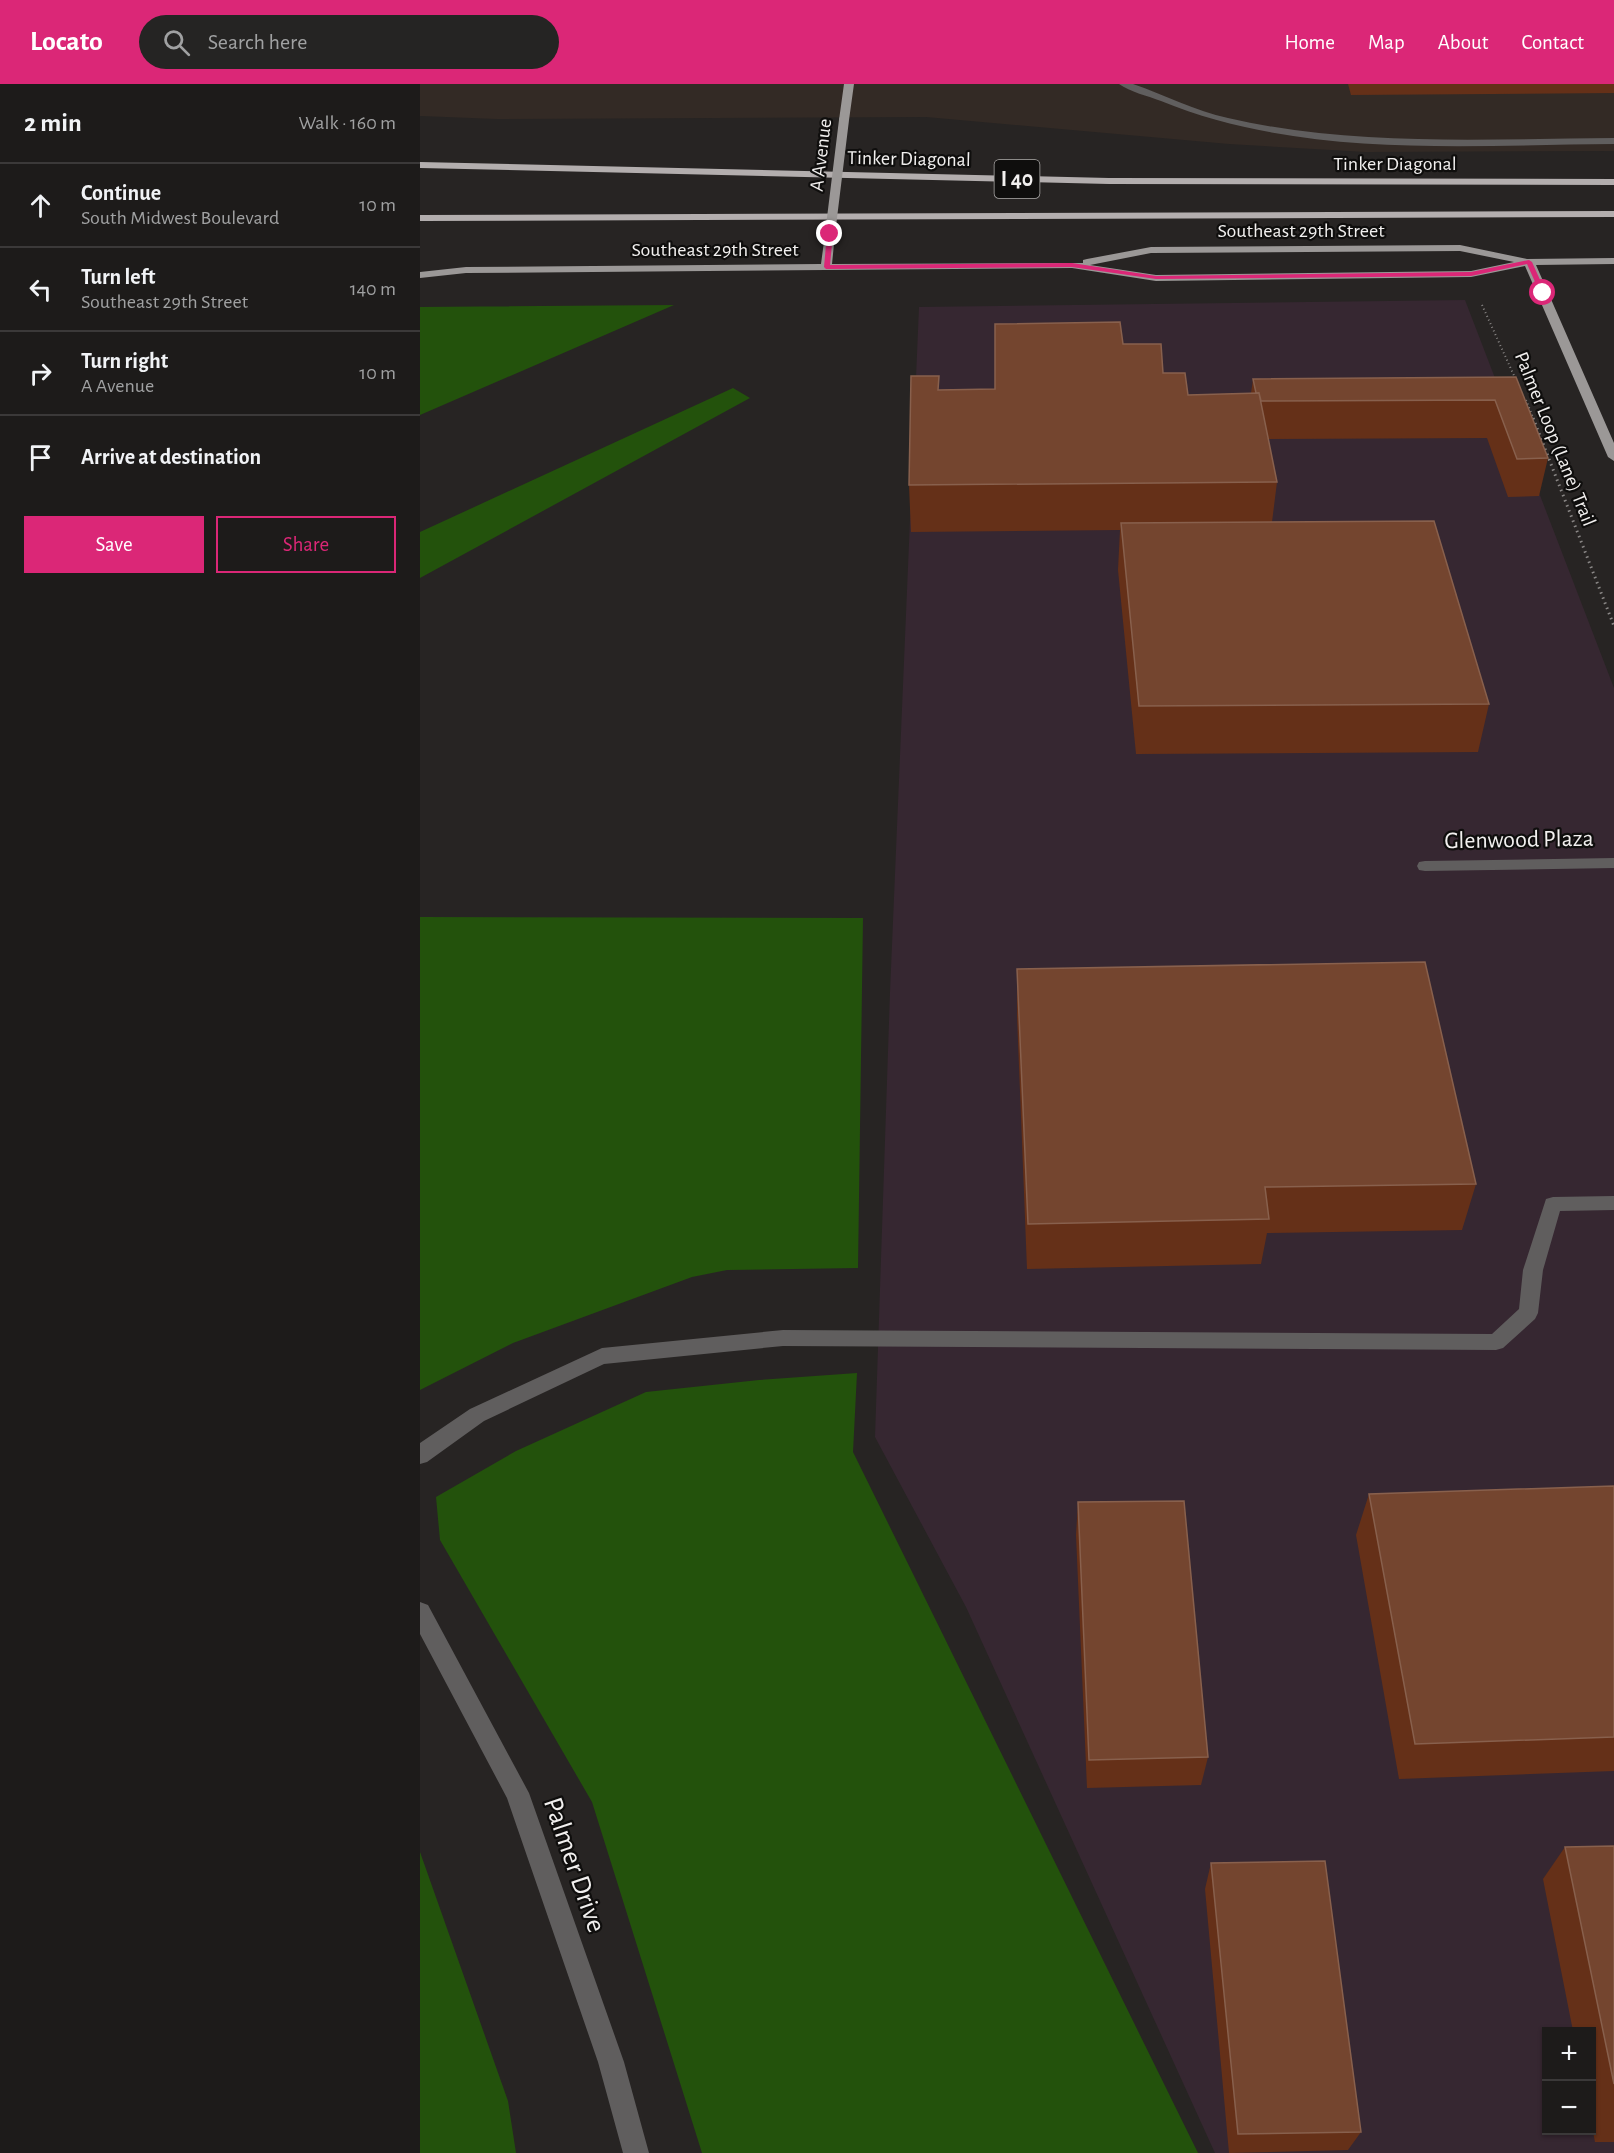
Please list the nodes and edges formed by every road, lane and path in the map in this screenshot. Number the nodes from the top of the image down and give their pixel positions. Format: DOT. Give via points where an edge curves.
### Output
graph roads {
  1 [pos="849,84"];
  2 [pos="1124,84"];
  3 [pos="1614,141"];
  4 [pos="420,165"];
  5 [pos="1614,182"];
  6 [pos="1614,214"];
  7 [pos="420,218"];
  8 [pos="1614,261"];
  9 [pos="1529,262"];
  10 [pos="420,265"];
  11 [pos="1072,265"];
  12 [pos="826,267"];
  13 [pos="466,270"];
  14 [pos="420,275"];
  15 [pos="1479,298"];
  16 [pos="1518,383"];
  17 [pos="1523,394"];
  18 [pos="1614,457"];
  19 [pos="1614,626"];
  20 [pos="1614,863"];
  21 [pos="1425,866"];
  22 [pos="1614,1203"];
  23 [pos="420,1455"];
  24 [pos="420,1612"];
  25 [pos="636,2153"];
  1 -- 12 [label="main road, A Avenue, bridge"];
  2 -- 3 [label="street" via="1225,120 1296,133 1407,142"];
  4 -- 5 [label="highway, Tinker Diagonal / I 40" via="1098,181"];
  6 -- 7 [label="highway, I 40"];
  8 -- 9 [label="main road, Southeast 29th Street"];
  9 -- 11 [label="main road, Southeast 29th Street" via="1471,274 1167,278"];
  9 -- 11 [label="main road, Southeast 29th Street" via="1460,248 1151,250"];
  9 -- 18 [label="main road"];
  10 -- 13 [label="main road, Southeast 29th Street"];
  11 -- 12 [label="main road, Southeast 29th Street"];
  12 -- 13 [label="main road, Southeast 29th Street"];
  13 -- 14 [label="main road, Southeast 29th Street"];
  15 -- 16 [label="path, Palmer Loop (Lane) Trail"];
  17 -- 19 [label="path, Palmer Loop (Lane) Trail"];
  20 -- 21 [label="street, Glenwood Plaza"];
  22 -- 23 [label="street" via="1553,1204 1533,1270 1528,1313 1496,1342 783,1338 602,1356 477,1414"];
  24 -- 25 [label="street, Palmer Drive" via="517,1793 611,2062"];
}
